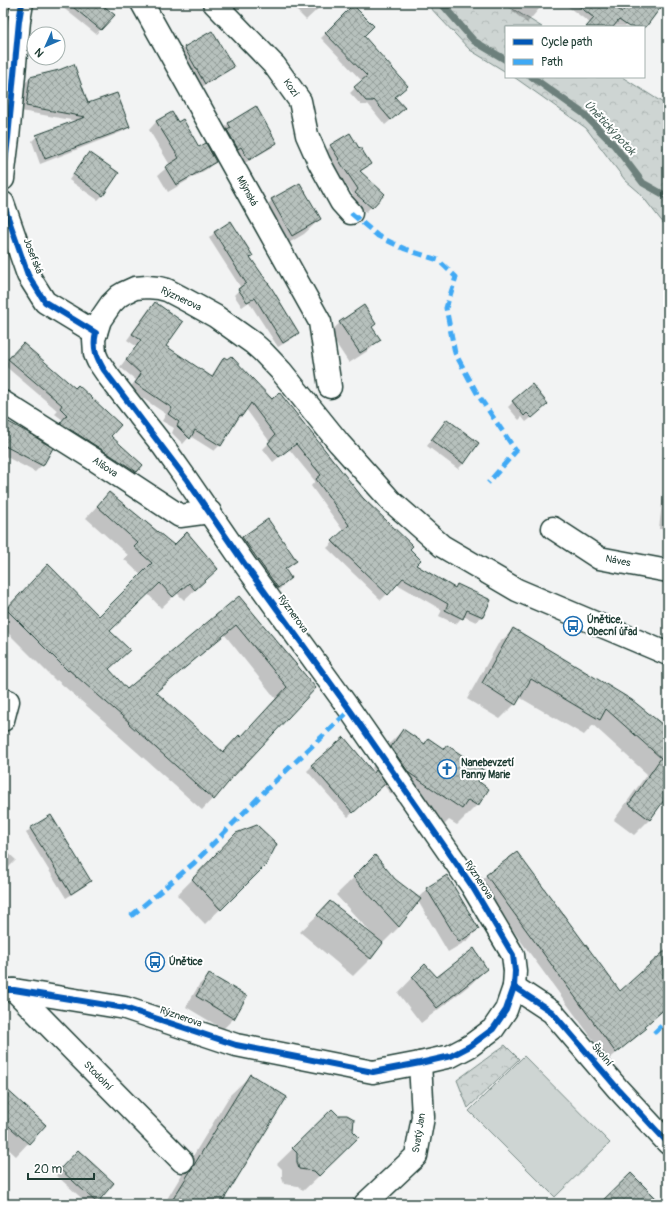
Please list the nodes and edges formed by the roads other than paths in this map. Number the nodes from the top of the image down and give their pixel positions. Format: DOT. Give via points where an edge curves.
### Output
graph roads {
  1 [pos="22,3"];
  2 [pos="142,3"];
  3 [pos="214,3"];
  4 [pos="3,179"];
  5 [pos="3,202"];
  6 [pos="351,213"];
  7 [pos="96,334"];
  8 [pos="330,386"];
  9 [pos="3,402"];
  10 [pos="210,512"];
  11 [pos="553,528"];
  12 [pos="668,571"];
  13 [pos="668,654"];
  14 [pos="3,700"];
  15 [pos="3,720"];
  16 [pos="514,987"];
  17 [pos="9,990"];
  18 [pos="420,1063"];
  19 [pos="668,1143"];
  20 [pos="182,1161"];
  21 [pos="364,1204"];
  1 -- 4 [label="street"];
  2 -- 8 [label="street, Mlýnská" via="320,322"];
  3 -- 6 [label="street, Kozí" via="275,66 300,101 307,135 319,162"];
  5 -- 7 [label="street, Josefská" via="28,275 45,302"];
  7 -- 10 [label="street, Rýznerova" via="94,346 98,361"];
  7 -- 13 [label="street, Rýznerova" via="100,320 111,304 119,296 135,288 159,288 200,308 242,335 267,356 391,502 442,546 517,590"];
  9 -- 10 [label="street, Alšova" via="180,516"];
  10 -- 16 [label="street, Rýznerova" via="472,886 513,955"];
  11 -- 12 [label="street, Náves" via="599,558"];
  14 -- 15 [label="street" via="8,701"];
  16 -- 18 [label="street, Rýznerova" via="506,1010 493,1029 451,1056"];
  16 -- 19 [label="street, Školní" via="552,1012"];
  17 -- 18 [label="street, Rýznerova" via="125,1008 236,1045 374,1072"];
  17 -- 20 [label="street, Stodolní"];
  18 -- 21 [label="street, Svatý Jan" via="423,1117 416,1156"];
}
